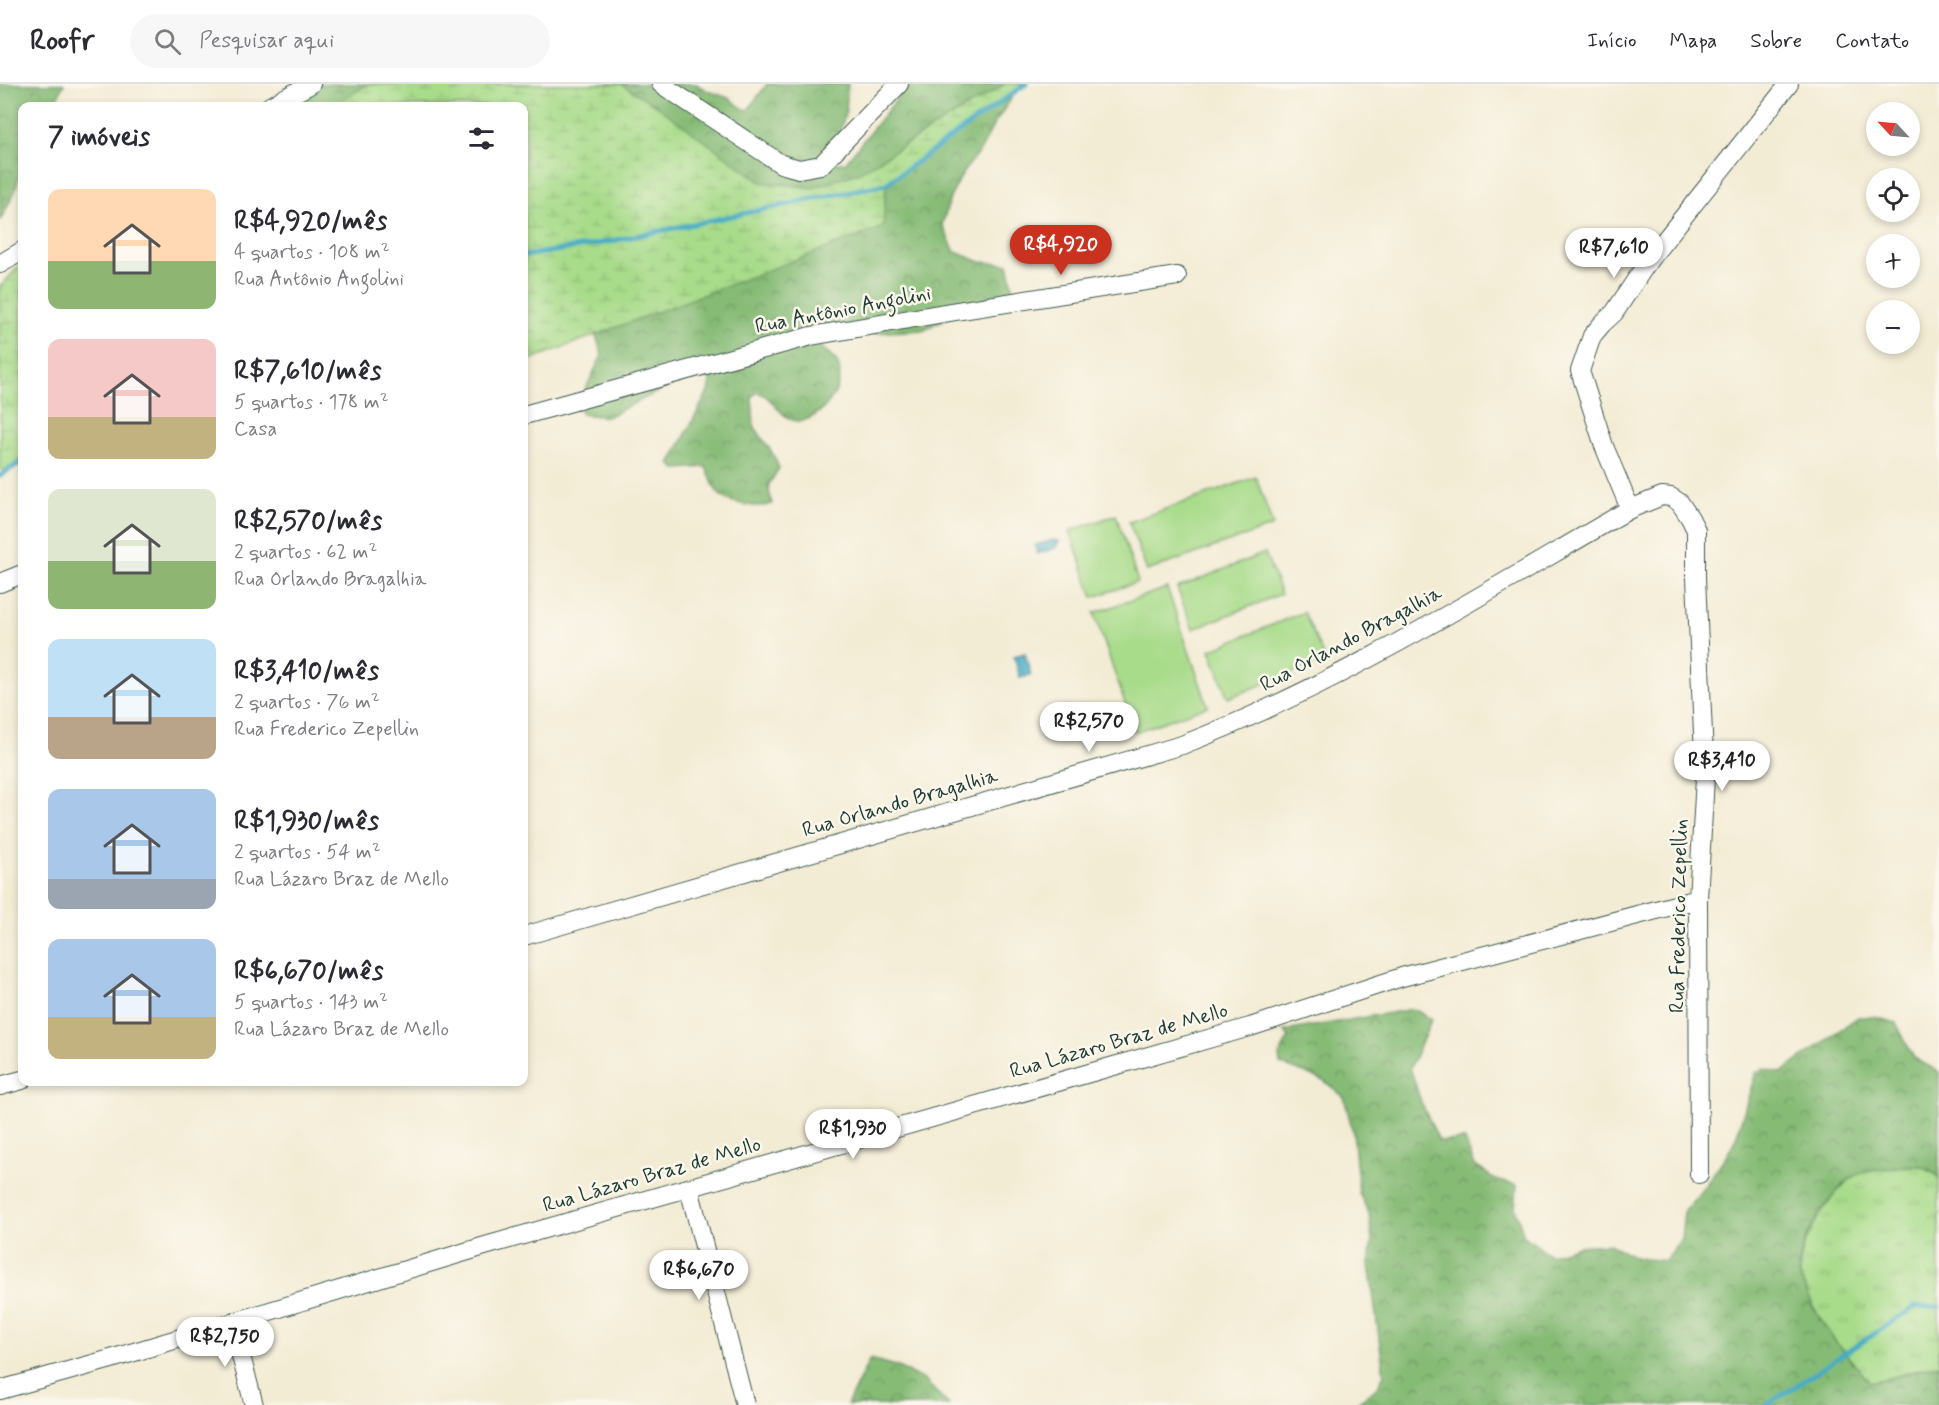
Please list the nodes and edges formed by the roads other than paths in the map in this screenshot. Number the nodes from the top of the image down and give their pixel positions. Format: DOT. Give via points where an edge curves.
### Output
graph roads {
  1 [pos="310,84"];
  2 [pos="661,84"];
  3 [pos="899,84"];
  4 [pos="1789,84"];
  5 [pos="277,102"];
  6 [pos="18,253"];
  7 [pos="0,264"];
  8 [pos="1177,276"];
  9 [pos="528,414"];
  10 [pos="1630,509"];
  11 [pos="18,576"];
  12 [pos="0,583"];
  13 [pos="1698,899"];
  14 [pos="528,935"];
  15 [pos="18,1081"];
  16 [pos="1,1083"];
  17 [pos="1699,1174"];
  18 [pos="689,1188"];
  19 [pos="232,1323"];
  20 [pos="0,1390"];
  21 [pos="254,1405"];
  22 [pos="745,1405"];
  1 -- 5 [label="street"];
  2 -- 3 [label="street" via="781,164 800,169 821,165"];
  4 -- 10 [label="street" via="1649,260 1614,313 1592,336 1580,371"];
  6 -- 7 [label="street"];
  8 -- 9 [label="street, Rua Antônio Angolini" via="811,336"];
  10 -- 13 [label="street, Rua Frederico Zepellin" via="1662,496 1671,497 1680,503 1696,530 1705,778"];
  10 -- 14 [label="street, Rua Orlando Bragalhia" via="1387,649 1192,741"];
  11 -- 12 [label="street"];
  13 -- 17 [label="street, Rua Frederico Zepellin"];
  13 -- 18 [label="street, Rua Lázaro Braz de Mello" via="1402,977 1250,1027"];
  15 -- 16 [label="street"];
  18 -- 19 [label="street, Rua Lázaro Braz de Mello"];
  18 -- 22 [label="street"];
  19 -- 20 [label="street, Rua Lázaro Braz de Mello"];
  19 -- 21 [label="street"];
}
